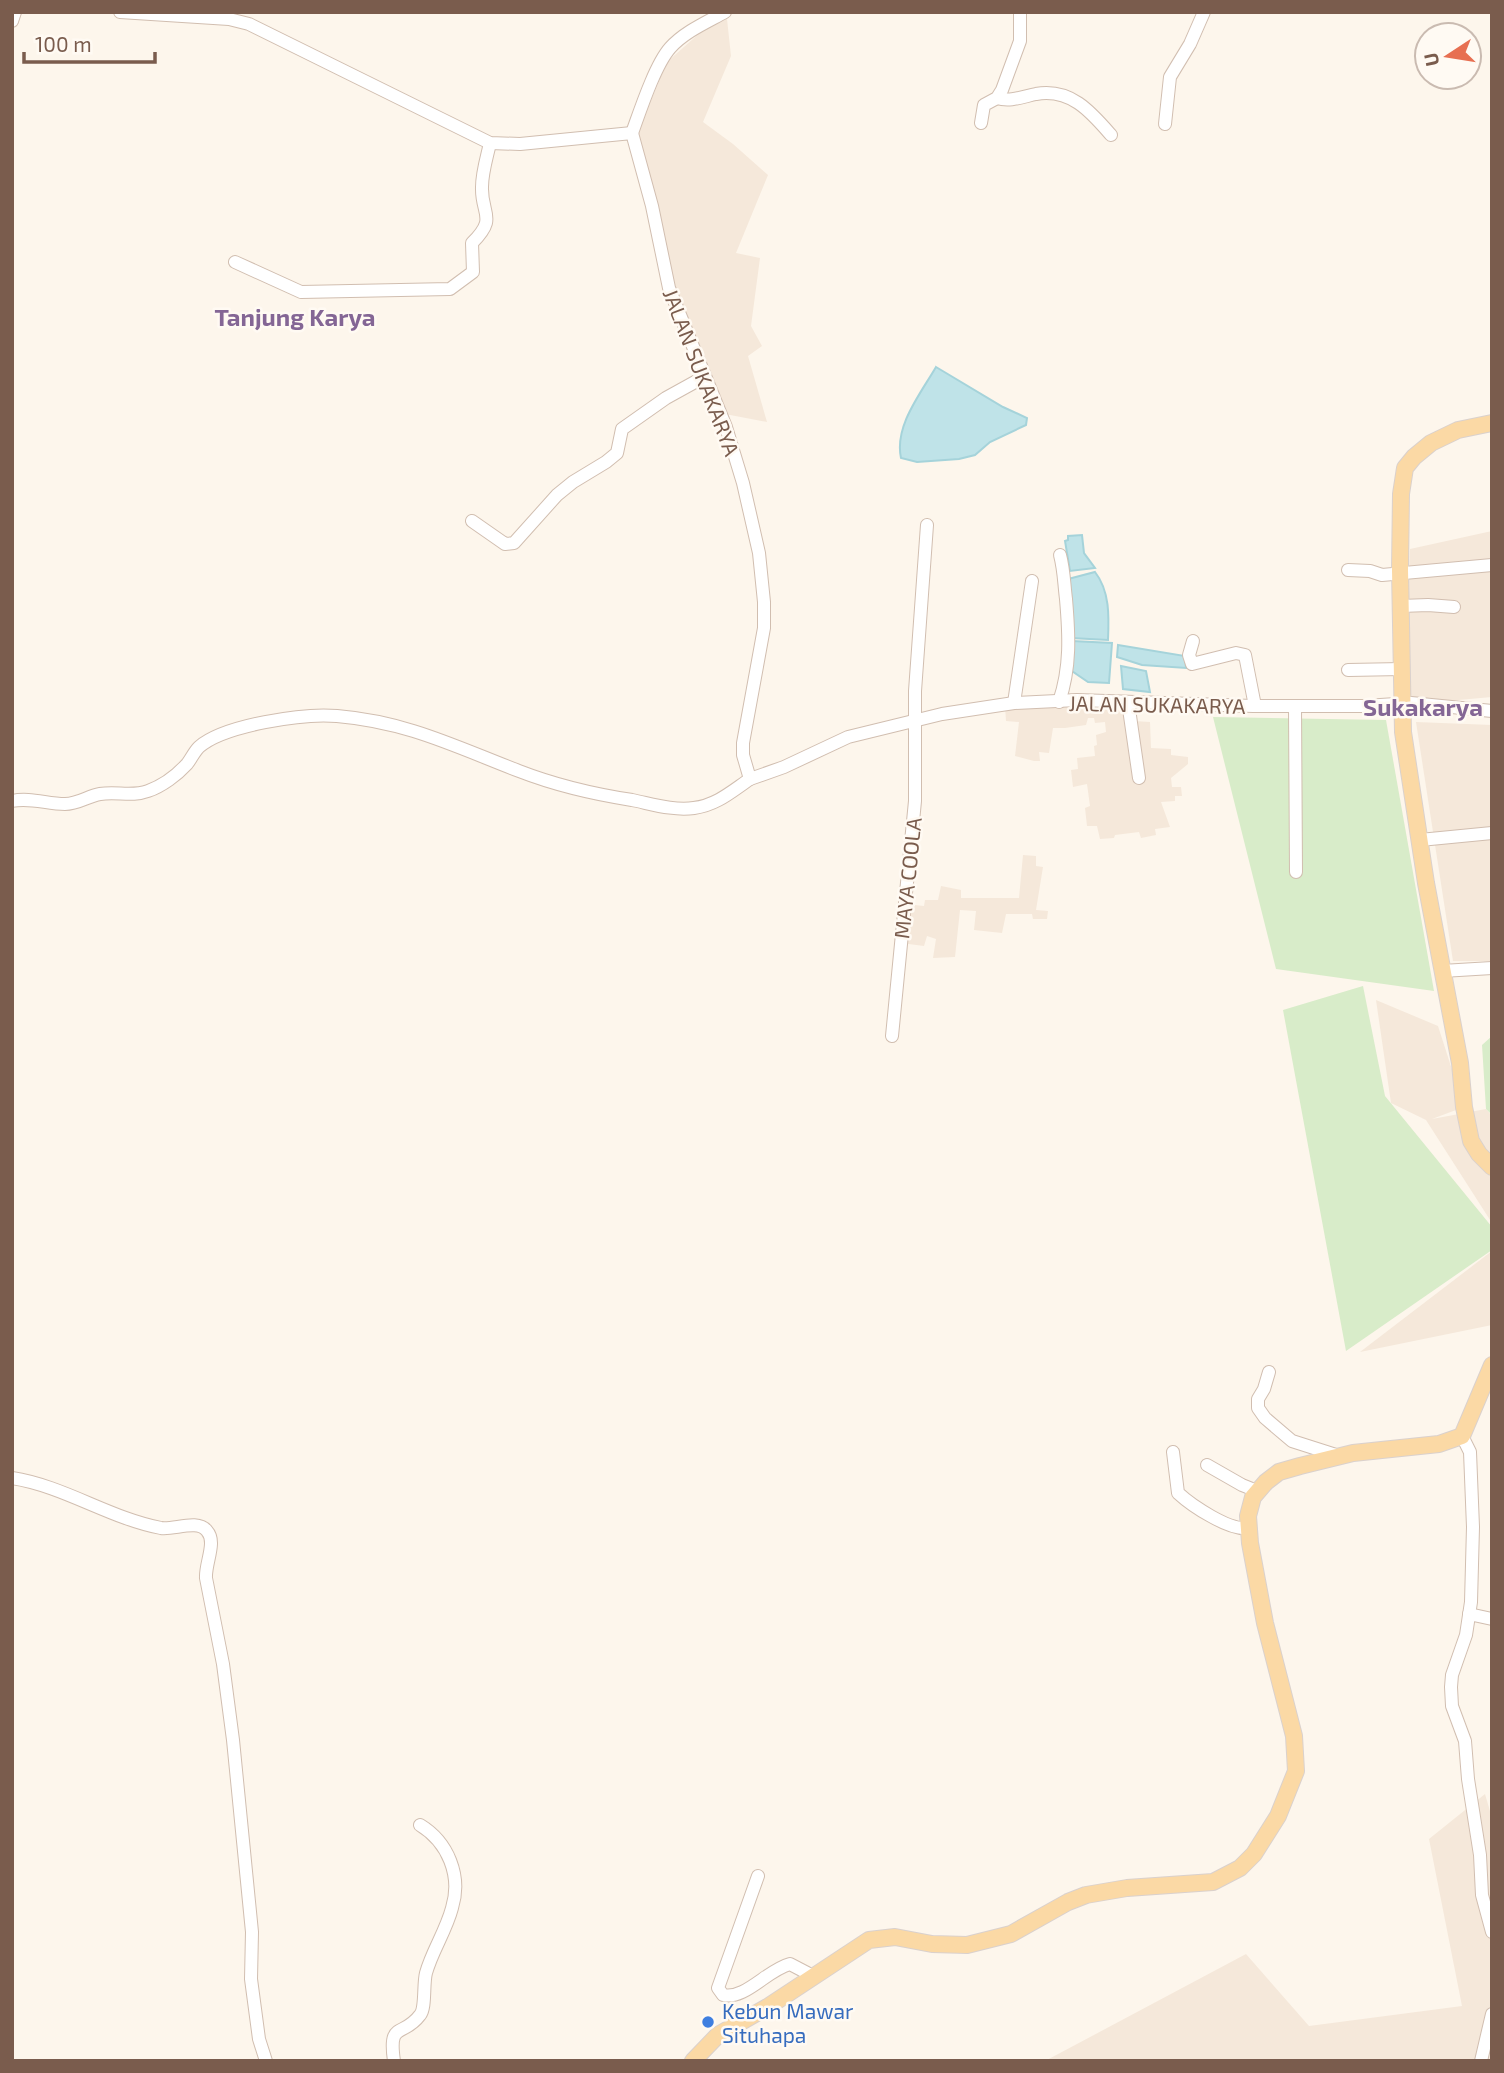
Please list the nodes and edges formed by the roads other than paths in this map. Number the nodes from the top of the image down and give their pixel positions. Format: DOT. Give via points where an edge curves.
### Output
graph roads {
  1 [pos="15,12"];
  2 [pos="120,12"];
  3 [pos="725,12"];
  4 [pos="1020,12"];
  5 [pos="1204,12"];
  6 [pos="12,21"];
  7 [pos="997,98"];
  8 [pos="981,123"];
  9 [pos="1165,124"];
  10 [pos="632,133"];
  11 [pos="1111,135"];
  12 [pos="490,143"];
  13 [pos="235,262"];
  14 [pos="704,377"];
  15 [pos="1492,423"];
  16 [pos="472,521"];
  17 [pos="927,525"];
  18 [pos="1060,555"];
  19 [pos="1492,565"];
  20 [pos="1348,570"];
  21 [pos="1400,573"];
  22 [pos="1032,581"];
  23 [pos="1401,606"];
  24 [pos="1454,607"];
  25 [pos="1192,641"];
  26 [pos="1402,669"];
  27 [pos="1348,670"];
  28 [pos="1059,702"];
  29 [pos="1128,702"];
  30 [pos="1014,703"];
  31 [pos="1403,705"];
  32 [pos="1255,706"];
  33 [pos="1295,706"];
  34 [pos="1492,710"];
  35 [pos="915,720"];
  36 [pos="1139,778"];
  37 [pos="750,779"];
  38 [pos="12,801"];
  39 [pos="1492,833"];
  40 [pos="1420,840"];
  41 [pos="1296,872"];
  42 [pos="1492,968"];
  43 [pos="1442,971"];
  44 [pos="892,1036"];
  45 [pos="1492,1167"];
  46 [pos="1492,1365"];
  47 [pos="1269,1372"];
  48 [pos="1462,1436"];
  49 [pos="1173,1452"];
  50 [pos="1339,1456"];
  51 [pos="1207,1465"];
  52 [pos="12,1478"];
  53 [pos="1257,1491"];
  54 [pos="1248,1528"];
  55 [pos="1469,1614"];
  56 [pos="1492,1619"];
  57 [pos="420,1825"];
  58 [pos="758,1876"];
  59 [pos="1492,1932"];
  60 [pos="813,1976"];
  61 [pos="1492,2014"];
  62 [pos="266,2061"];
  63 [pos="394,2061"];
  64 [pos="693,2061"];
  65 [pos="1481,2061"];
  1 -- 6 [label="street"];
  2 -- 12 [label="street" via="249,24"];
  3 -- 10 [label="street" via="670,47"];
  4 -- 7 [label="street" via="1020,41"];
  5 -- 9 [label="street" via="1170,77"];
  7 -- 8 [label="street" via="984,105"];
  7 -- 11 [label="street" via="1065,97 1092,111"];
  10 -- 12 [label="street"];
  10 -- 14 [label="street, JALAN SUKAKARYA" via="669,288"];
  12 -- 13 [label="street" via="482,188 486,227 472,243 473,272 455,287 301,292"];
  14 -- 16 [label="street" via="622,429 620,448 613,457 557,495 514,543 505,544"];
  14 -- 37 [label="street, JALAN SUKAKARYA" via="730,437 754,526 762,580 762,640 743,743"];
  15 -- 21 [label="main road" via="1458,430 1431,443 1409,462 1402,480"];
  17 -- 35 [label="street, MAYA COOLA"];
  18 -- 28 [label="street" via="1070,638"];
  19 -- 21 [label="street"];
  20 -- 21 [label="street"];
  21 -- 23 [label="main road"];
  22 -- 30 [label="street"];
  23 -- 24 [label="street"];
  23 -- 26 [label="main road"];
  25 -- 32 [label="street" via="1192,664 1245,655"];
  26 -- 27 [label="street"];
  26 -- 31 [label="main road"];
  28 -- 29 [label="street, JALAN SUKAKARYA"];
  28 -- 30 [label="street, JALAN SUKAKARYA"];
  29 -- 32 [label="street, JALAN SUKAKARYA"];
  29 -- 36 [label="street"];
  30 -- 35 [label="street, JALAN SUKAKARYA"];
  31 -- 33 [label="street, JALAN SUKAKARYA"];
  31 -- 34 [label="street, JALAN SUKAKARYA"];
  31 -- 40 [label="main road"];
  32 -- 33 [label="street, JALAN SUKAKARYA"];
  33 -- 41 [label="street"];
  35 -- 37 [label="street, JALAN SUKAKARYA" via="848,737"];
  35 -- 44 [label="street, MAYA COOLA" via="915,801"];
  37 -- 38 [label="street" via="721,800 674,808 546,781 395,724 331,715 238,728 218,736 199,747 165,782 147,791 98,794 63,804"];
  39 -- 40 [label="street"];
  40 -- 43 [label="main road"];
  42 -- 43 [label="street"];
  43 -- 45 [label="main road" via="1471,1141"];
  46 -- 48 [label="main road"];
  47 -- 50 [label="street" via="1258,1399 1265,1418 1292,1441"];
  48 -- 50 [label="main road" via="1439,1444"];
  48 -- 55 [label="street" via="1470,1452 1473,1527"];
  49 -- 54 [label="street" via="1178,1493 1215,1518"];
  50 -- 53 [label="main road" via="1279,1472"];
  51 -- 53 [label="street"];
  52 -- 62 [label="street" via="158,1527 201,1527 211,1538 206,1577 233,1740 252,1932 251,1979"];
  53 -- 54 [label="main road"];
  54 -- 60 [label="main road" via="1265,1623 1294,1736 1296,1771 1279,1816 1254,1854 1240,1868 1213,1882 1086,1895 1011,1934 967,1945 880,1937"];
  55 -- 56 [label="street"];
  55 -- 59 [label="street" via="1452,1675 1452,1706 1465,1741 1482,1895"];
  57 -- 63 [label="street" via="438,1839 453,1866 453,1907 426,1973 421,2015 393,2037"];
  58 -- 60 [label="street" via="718,1988 723,1996 738,1996 790,1964"];
  60 -- 64 [label="main road" via="718,2035"];
  61 -- 65 [label="street"];
}
